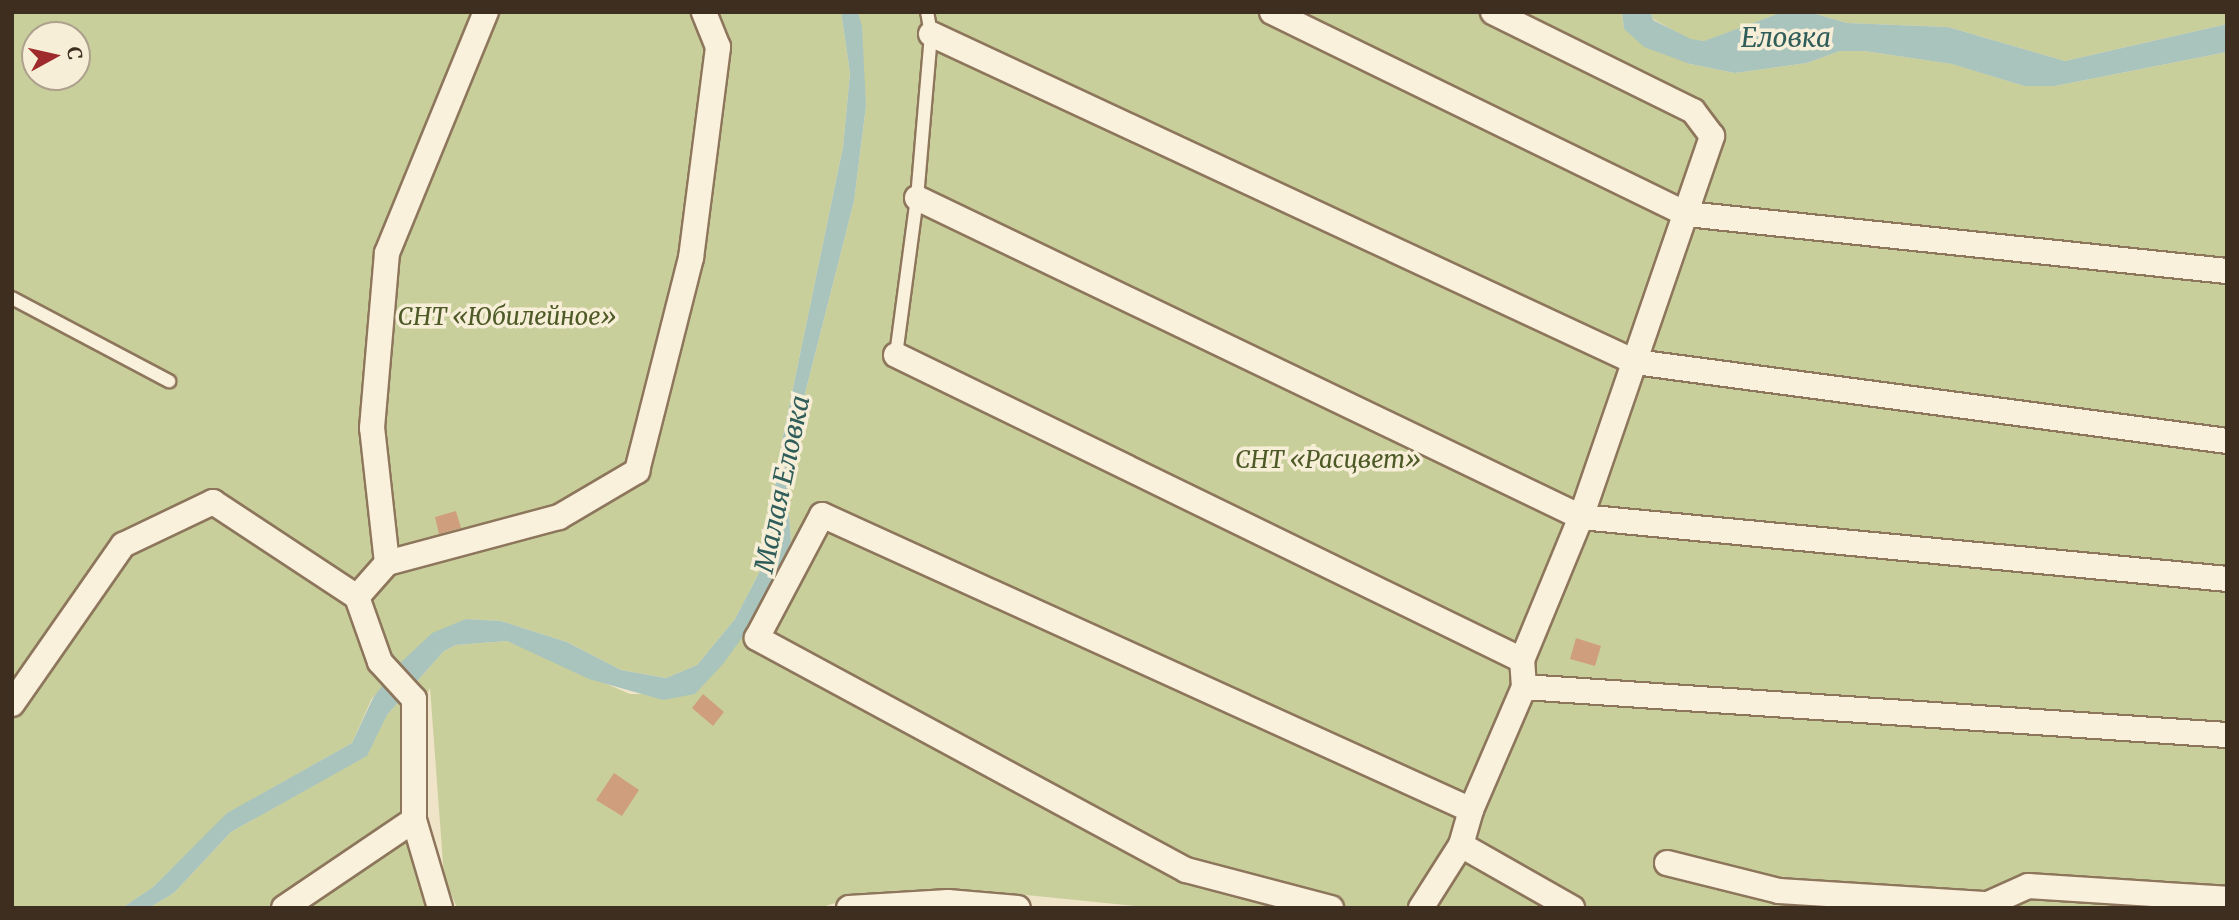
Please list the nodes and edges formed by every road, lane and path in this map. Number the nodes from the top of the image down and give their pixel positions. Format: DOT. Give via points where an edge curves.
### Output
graph roads {
  1 [pos="486,12"];
  2 [pos="704,12"];
  3 [pos="1272,12"];
  4 [pos="1493,12"];
  5 [pos="929,23"];
  6 [pos="917,198"];
  7 [pos="1687,214"];
  8 [pos="2227,271"];
  9 [pos="12,298"];
  10 [pos="896,355"];
  11 [pos="1635,362"];
  12 [pos="169,381"];
  13 [pos="2227,441"];
  14 [pos="1581,517"];
  15 [pos="387,563"];
  16 [pos="2227,579"];
  17 [pos="357,597"];
  18 [pos="1522,660"];
  19 [pos="1524,687"];
  20 [pos="12,704"];
  21 [pos="2227,735"];
  22 [pos="1471,810"];
  23 [pos="414,820"];
  24 [pos="1461,845"];
  25 [pos="1667,863"];
  26 [pos="2227,899"];
  27 [pos="1988,906"];
  28 [pos="284,908"];
  29 [pos="440,908"];
  30 [pos="849,908"];
  31 [pos="1018,908"];
  32 [pos="1331,908"];
  33 [pos="1421,908"];
  34 [pos="1572,908"];
  1 -- 15 [label="street" via="387,253 372,428"];
  2 -- 15 [label="street" via="718,47 691,258 637,471 559,517"];
  3 -- 7 [label="street"];
  4 -- 7 [label="street" via="1693,111 1712,136"];
  5 -- 6 [label="lane"];
  5 -- 11 [label="street"];
  6 -- 10 [label="lane"];
  6 -- 14 [label="street"];
  7 -- 8 [label="street"];
  7 -- 11 [label="street"];
  9 -- 12 [label="lane"];
  10 -- 18 [label="street"];
  11 -- 13 [label="street"];
  11 -- 14 [label="street"];
  14 -- 16 [label="street"];
  14 -- 18 [label="street"];
  15 -- 17 [label="street"];
  17 -- 20 [label="street" via="213,502 123,545"];
  17 -- 23 [label="street" via="380,662 414,699"];
  18 -- 19 [label="street"];
  19 -- 21 [label="street"];
  19 -- 22 [label="street"];
  22 -- 24 [label="street"];
  22 -- 32 [label="street" via="822,515 757,638 1186,870"];
  23 -- 28 [label="street"];
  23 -- 29 [label="street"];
  24 -- 33 [label="street"];
  24 -- 34 [label="street"];
  25 -- 27 [label="street" via="1779,891"];
  26 -- 27 [label="street" via="2028,886"];
  30 -- 31 [label="street" via="948,902"];
}
